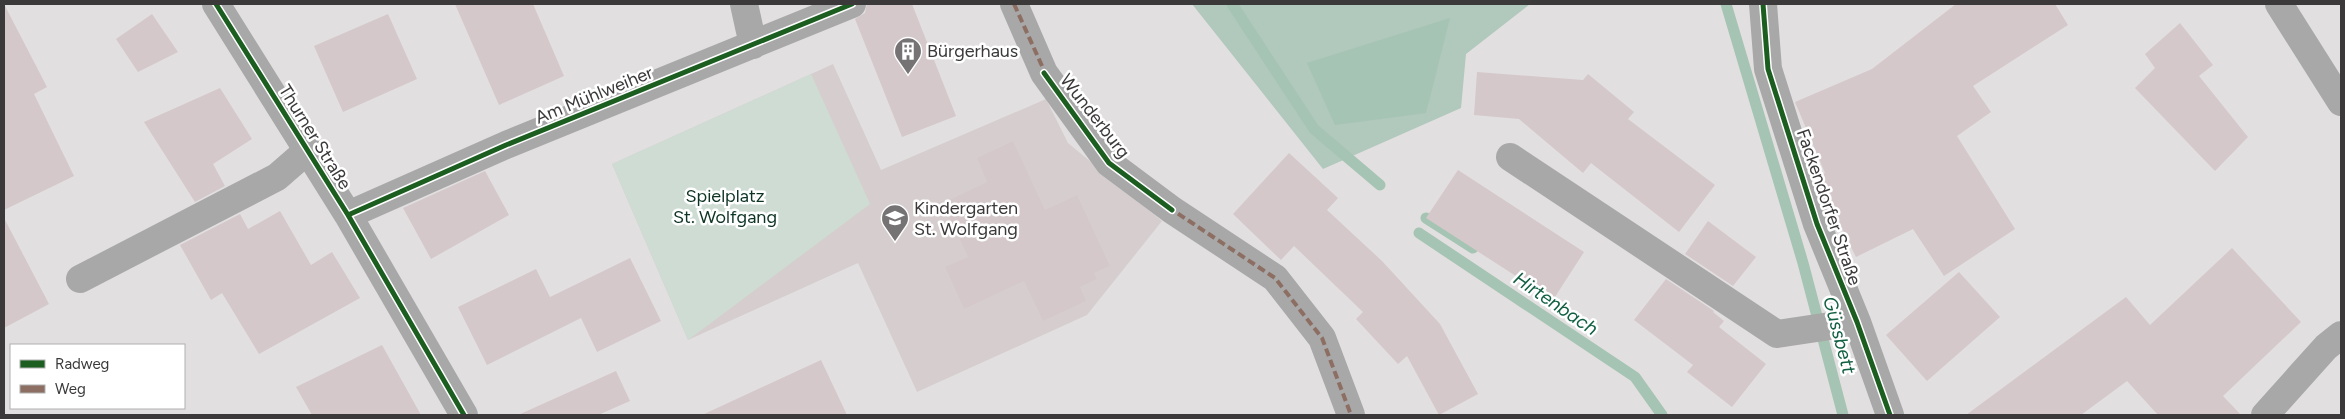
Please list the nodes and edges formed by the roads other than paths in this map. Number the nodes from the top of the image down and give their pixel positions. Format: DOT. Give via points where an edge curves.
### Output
graph roads {
  1 [pos="216,4"];
  2 [pos="744,4"];
  3 [pos="852,4"];
  4 [pos="1014,4"];
  5 [pos="1763,4"];
  6 [pos="2279,4"];
  7 [pos="753,45"];
  8 [pos="2341,102"];
  9 [pos="308,150"];
  10 [pos="1510,156"];
  11 [pos="348,215"];
  12 [pos="80,279"];
  13 [pos="1856,322"];
  14 [pos="2341,335"];
  15 [pos="464,415"];
  16 [pos="1352,415"];
  17 [pos="1890,415"];
  18 [pos="2265,415"];
  1 -- 9 [label="street, Thurner Straße"];
  2 -- 7 [label="street"];
  3 -- 7 [label="street, Am Mühlweiher"];
  4 -- 16 [label="street, Wunderburg" via="1044,73 1108,163 1275,278 1322,338"];
  5 -- 13 [label="street, Fackendorfer Straße" via="1768,69 1817,224"];
  6 -- 8 [label="street"];
  7 -- 11 [label="street, Am Mühlweiher" via="506,145"];
  9 -- 11 [label="street, Thurner Straße"];
  9 -- 12 [label="street" via="277,177"];
  10 -- 13 [label="street" via="1777,334"];
  11 -- 15 [label="street, Thurner Straße"];
  13 -- 17 [label="street, Fackendorfer Straße"];
  14 -- 18 [label="street" via="2326,347"];
}
